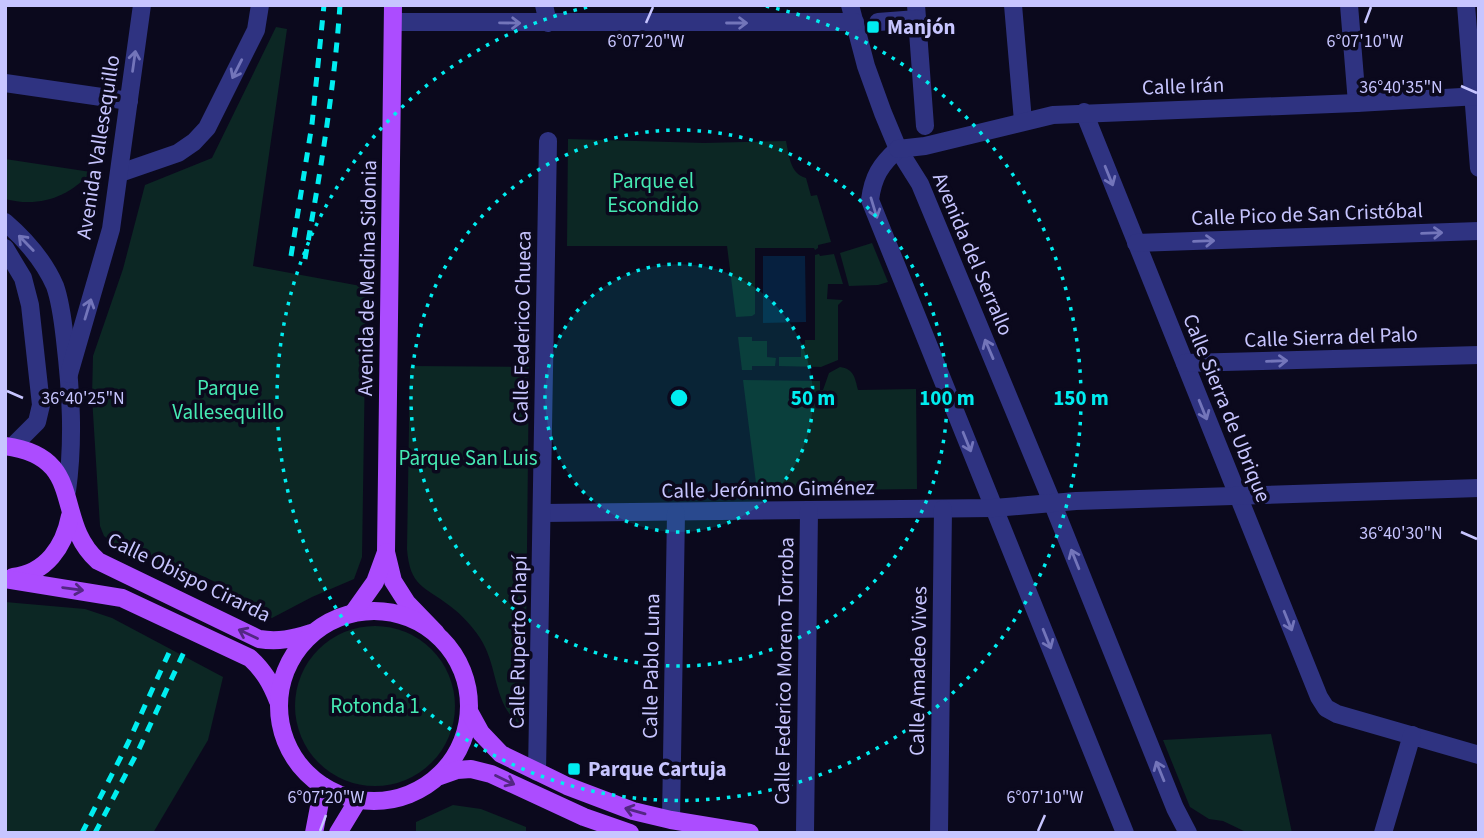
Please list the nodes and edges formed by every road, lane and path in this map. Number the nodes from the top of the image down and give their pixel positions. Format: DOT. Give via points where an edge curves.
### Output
graph roads {
  1 [pos="142,5"];
  2 [pos="260,5"];
  3 [pos="544,5"];
  4 [pos="1013,5"];
  5 [pos="1349,5"];
  6 [pos="1467,5"];
  7 [pos="917,12"];
  8 [pos="393,14"];
  9 [pos="852,14"];
  10 [pos="878,22"];
  11 [pos="548,23"];
  12 [pos="5,83"];
  13 [pos="1476,96"];
  14 [pos="129,101"];
  15 [pos="1357,103"];
  16 [pos="1084,112"];
  17 [pos="1023,121"];
  18 [pos="925,126"];
  19 [pos="548,141"];
  20 [pos="898,149"];
  21 [pos="1479,168"];
  22 [pos="120,173"];
  23 [pos="5,222"];
  24 [pos="1479,231"];
  25 [pos="1136,243"];
  26 [pos="5,248"];
  27 [pos="1479,355"];
  28 [pos="1185,363"];
  29 [pos="69,374"];
  30 [pos="9,446"];
  31 [pos="1479,488"];
  32 [pos="67,491"];
  33 [pos="1238,496"];
  34 [pos="1052,502"];
  35 [pos="994,508"];
  36 [pos="943,509"];
  37 [pos="809,511"];
  38 [pos="70,512"];
  39 [pos="543,513"];
  40 [pos="676,513"];
  41 [pos="386,552"];
  42 [pos="5,578"];
  43 [pos="352,613"];
  44 [pos="313,632"];
  45 [pos="436,633"];
  46 [pos="279,702"];
  47 [pos="470,713"];
  48 [pos="1412,736"];
  49 [pos="1479,755"];
  50 [pos="537,772"];
  51 [pos="440,776"];
  52 [pos="323,786"];
  53 [pos="358,800"];
  54 [pos="671,820"];
  55 [pos="314,833"];
  56 [pos="338,833"];
  57 [pos="630,833"];
  58 [pos="750,833"];
  59 [pos="805,833"];
  60 [pos="939,833"];
  61 [pos="1125,833"];
  62 [pos="1188,833"];
  63 [pos="1383,833"];
  14 -- 1 [label="street, Avenida Vallesequillo, one-way"];
  2 -- 22 [label="street, one-way" via="257,30 207,128 178,153"];
  3 -- 11 [label="street"];
  4 -- 17 [label="street"];
  5 -- 15 [label="street"];
  6 -- 13 [label="street"];
  7 -- 10 [label="street"];
  7 -- 18 [label="street"];
  8 -- 11 [label="street, one-way"];
  8 -- 41 [label="main road, Avenida de Medina Sidonia"];
  11 -- 9 [label="street, one-way"];
  9 -- 20 [label="street, Avenida del Serrallo" via="866,66"];
  12 -- 14 [label="street"];
  13 -- 15 [label="street, Calle Irán"];
  13 -- 21 [label="street"];
  14 -- 22 [label="street, Avenida Vallesequillo"];
  15 -- 16 [label="street, Calle Irán"];
  16 -- 17 [label="street, Calle Irán"];
  16 -- 25 [label="street, Calle Sierra de Ubrique, one-way"];
  17 -- 20 [label="street, Calle Irán"];
  19 -- 39 [label="street, Calle Federico Chueca"];
  34 -- 20 [label="street, Avenida del Serrallo, one-way" via="920,184"];
  20 -- 35 [label="street, one-way" via="882,163 870,200"];
  29 -- 22 [label="street, Avenida Vallesequillo, one-way" via="111,229"];
  29 -- 23 [label="street, Calle Obispo Cirarda, one-way" via="55,287 32,248"];
  25 -- 24 [label="street, Calle Pico de San Cristóbal, one-way"];
  25 -- 28 [label="street, Calle Sierra de Ubrique"];
  26 -- 30 [label="street, Calle Obispo Cirarda" via="23,278 30,305 41,405 37,422"];
  28 -- 27 [label="street, Calle Sierra del Palo, one-way"];
  28 -- 33 [label="street, Calle Sierra de Ubrique, one-way"];
  29 -- 32 [label="street, Calle Obispo Cirarda" via="72,452"];
  30 -- 32 [label="main road, Calle Obispo Cirarda" via="42,457"];
  31 -- 33 [label="street, Calle Jerónimo Giménez"];
  32 -- 38 [label="main road, Calle Obispo Cirarda"];
  33 -- 34 [label="street, Calle Jerónimo Giménez"];
  33 -- 48 [label="street, Calle Sierra de Ubrique, one-way" via="1326,708"];
  34 -- 35 [label="street, Calle Jerónimo Giménez"];
  62 -- 34 [label="street, Avenida del Serrallo, one-way"];
  35 -- 36 [label="street, Calle Jerónimo Giménez"];
  35 -- 61 [label="street, one-way"];
  36 -- 37 [label="street, Calle Jerónimo Giménez"];
  36 -- 60 [label="street, Calle Amadeo Vives"];
  37 -- 40 [label="street, Calle Jerónimo Giménez"];
  37 -- 59 [label="street, Calle Federico Moreno Torroba"];
  38 -- 42 [label="main road, Calle Obispo Cirarda" via="67,533 57,552 41,567"];
  44 -- 38 [label="main road, Calle Obispo Cirarda, one-way" via="294,639 259,639 109,567 88,552"];
  39 -- 40 [label="street, Calle Jerónimo Giménez"];
  39 -- 50 [label="street, Calle Ruperto Chapí"];
  40 -- 54 [label="street, Calle Pablo Luna"];
  41 -- 43 [label="main road, Avenida de Medina Sidonia" via="371,591"];
  41 -- 45 [label="main road, Avenida de Medina Sidonia" via="393,582"];
  42 -- 46 [label="main road, Calle Obispo Cirarda, one-way" via="122,598 250,658 271,683"];
  43 -- 44 [label="main road"];
  43 -- 45 [label="main road" via="397,613"];
  44 -- 46 [label="main road" via="288,664"];
  45 -- 47 [label="main road" via="456,656 467,683"];
  46 -- 52 [label="main road" via="289,750"];
  47 -- 50 [label="main road" via="500,754"];
  47 -- 51 [label="main road" via="455,758"];
  48 -- 49 [label="street"];
  48 -- 63 [label="street"];
  54 -- 50 [label="main road, one-way" via="600,800"];
  51 -- 53 [label="main road" via="402,797"];
  51 -- 57 [label="main road, one-way" via="471,769 491,774"];
  52 -- 53 [label="main road"];
  52 -- 55 [label="main road"];
  53 -- 56 [label="main road"];
  54 -- 58 [label="main road"];
}
